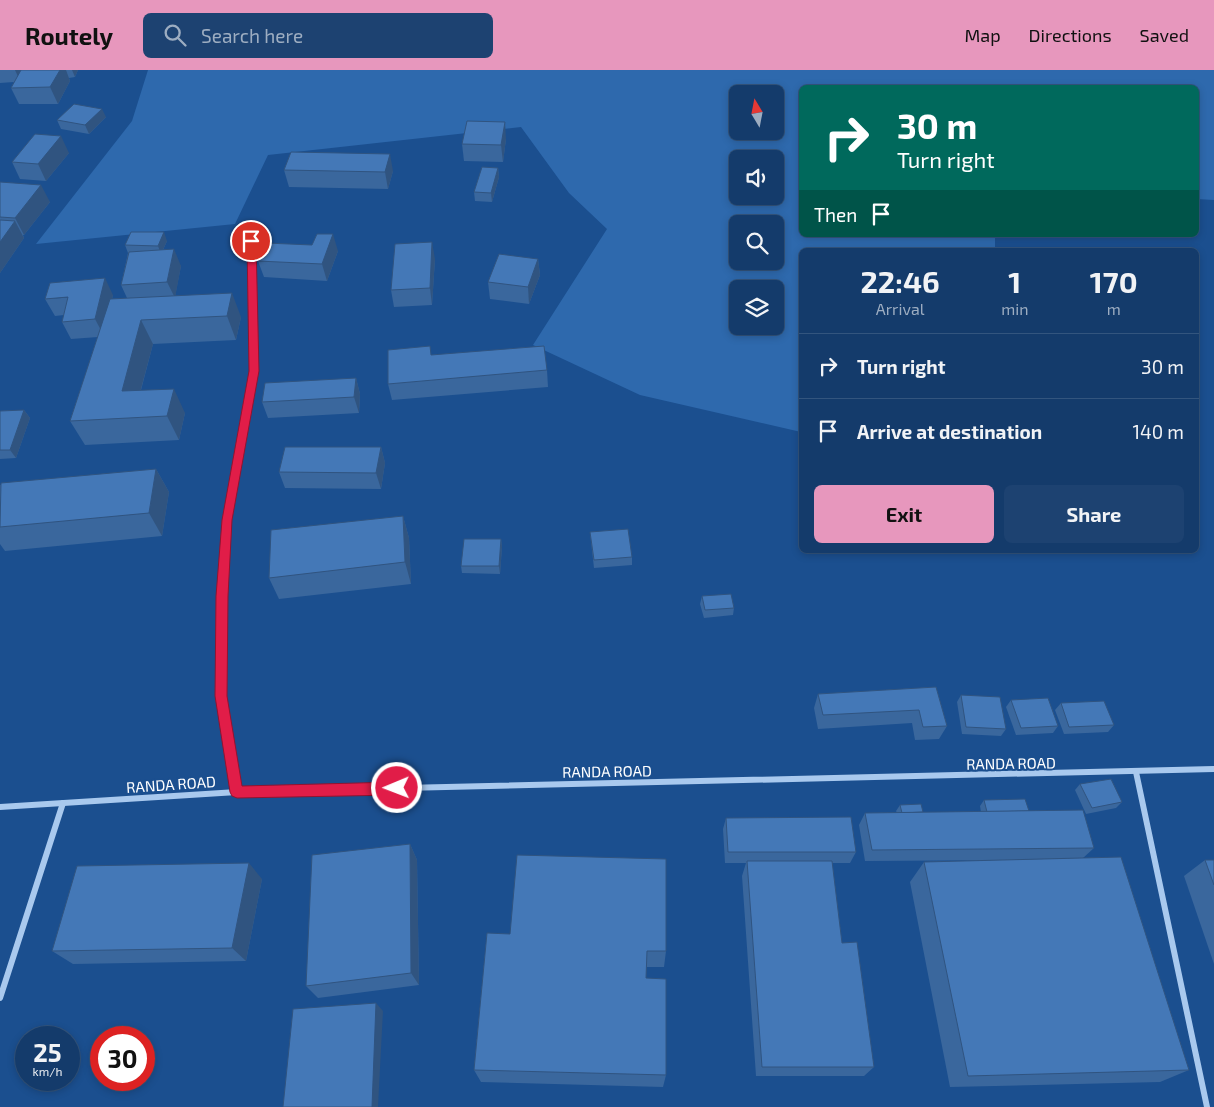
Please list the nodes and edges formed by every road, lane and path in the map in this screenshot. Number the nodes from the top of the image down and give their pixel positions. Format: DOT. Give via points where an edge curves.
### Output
graph roads {
  1 [pos="251,241"];
  2 [pos="1214,769"];
  3 [pos="1136,772"];
  4 [pos="237,792"];
  5 [pos="63,803"];
  6 [pos="0,807"];
  7 [pos="0,998"];
  8 [pos="1207,1107"];
  1 -- 4 [label="lane" via="254,371 227,520 222,596 221,696"];
  2 -- 3 [label="street, RANDA ROAD"];
  3 -- 4 [label="street, RANDA ROAD"];
  3 -- 8 [label="street"];
  4 -- 5 [label="street, RANDA ROAD"];
  5 -- 6 [label="street, RANDA ROAD"];
  5 -- 7 [label="street"];
}
